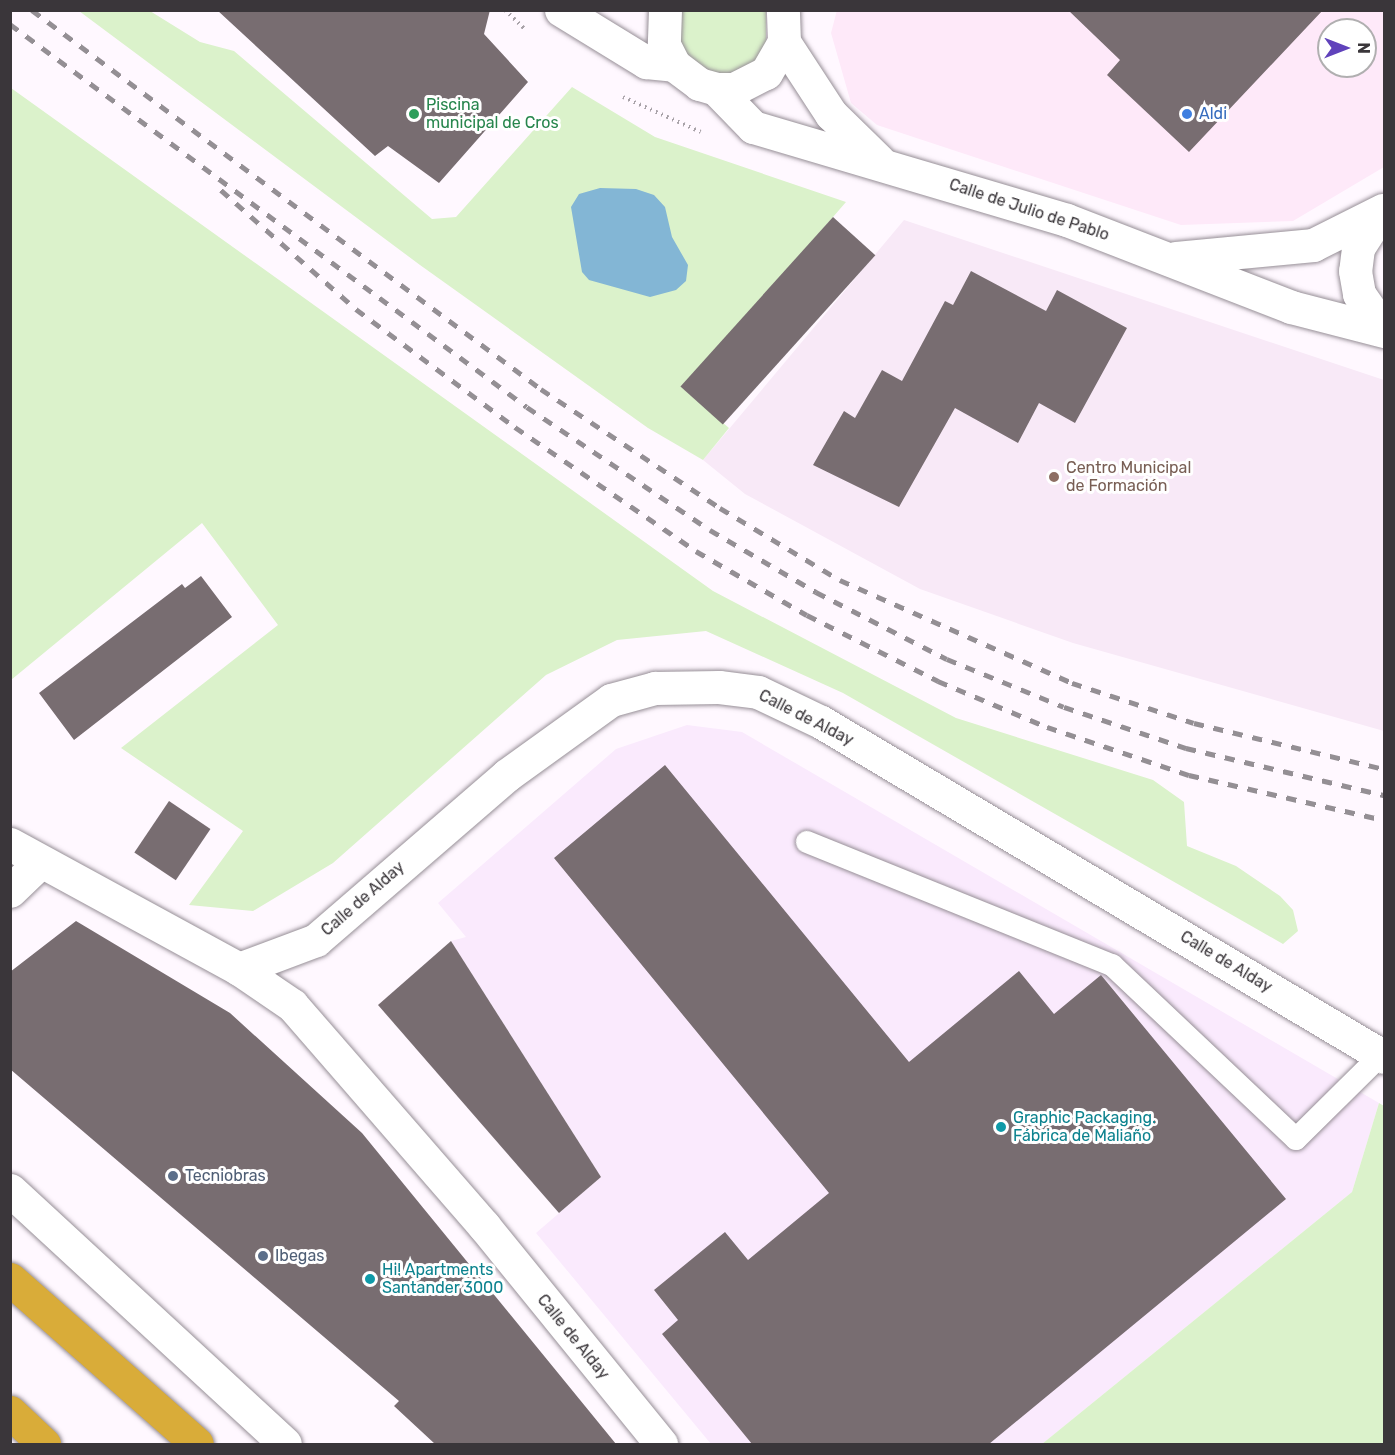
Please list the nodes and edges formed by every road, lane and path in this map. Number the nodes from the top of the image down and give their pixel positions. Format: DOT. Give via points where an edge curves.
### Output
graph roads {
  1 [pos="561,10"];
  2 [pos="665,10"];
  3 [pos="787,22"];
  4 [pos="674,65"];
  5 [pos="716,89"];
  6 [pos="883,164"];
  7 [pos="1384,209"];
  8 [pos="1174,258"];
  9 [pos="1384,330"];
  10 [pos="807,842"];
  11 [pos="10,844"];
  12 [pos="40,862"];
  13 [pos="10,891"];
  14 [pos="239,969"];
  15 [pos="1383,1055"];
  16 [pos="10,1190"];
  17 [pos="10,1279"];
  18 [pos="10,1412"];
  19 [pos="43,1444"];
  20 [pos="197,1444"];
  21 [pos="285,1444"];
  22 [pos="661,1444"];
  1 -- 4 [label="street" via="646,62"];
  2 -- 4 [label="street" via="664,45"];
  3 -- 5 [label="street" via="766,73 751,83"];
  3 -- 6 [label="street, Calle de Julio de Pablo" via="831,114"];
  4 -- 5 [label="street" via="699,84"];
  5 -- 6 [label="street, Calle de Julio de Pablo" via="753,127"];
  6 -- 8 [label="street, Calle de Julio de Pablo"];
  7 -- 8 [label="street, Calle de Julio de Pablo" via="1313,245"];
  7 -- 9 [label="street" via="1367,227 1355,272 1359,294"];
  8 -- 9 [label="street, Calle de Julio de Pablo" via="1291,307"];
  10 -- 15 [label="lane" via="1112,965 1296,1139"];
  11 -- 12 [label="street, Calle de Alday"];
  12 -- 13 [label="street"];
  12 -- 14 [label="street, Calle de Alday"];
  14 -- 15 [label="street, Calle de Alday" via="316,940 507,775 611,700 655,688 719,687 758,692 821,722"];
  14 -- 22 [label="street, Calle de Alday" via="292,1005 351,1070"];
  16 -- 21 [label="street"];
  17 -- 20 [label="highway"];
  18 -- 19 [label="highway"];
}
